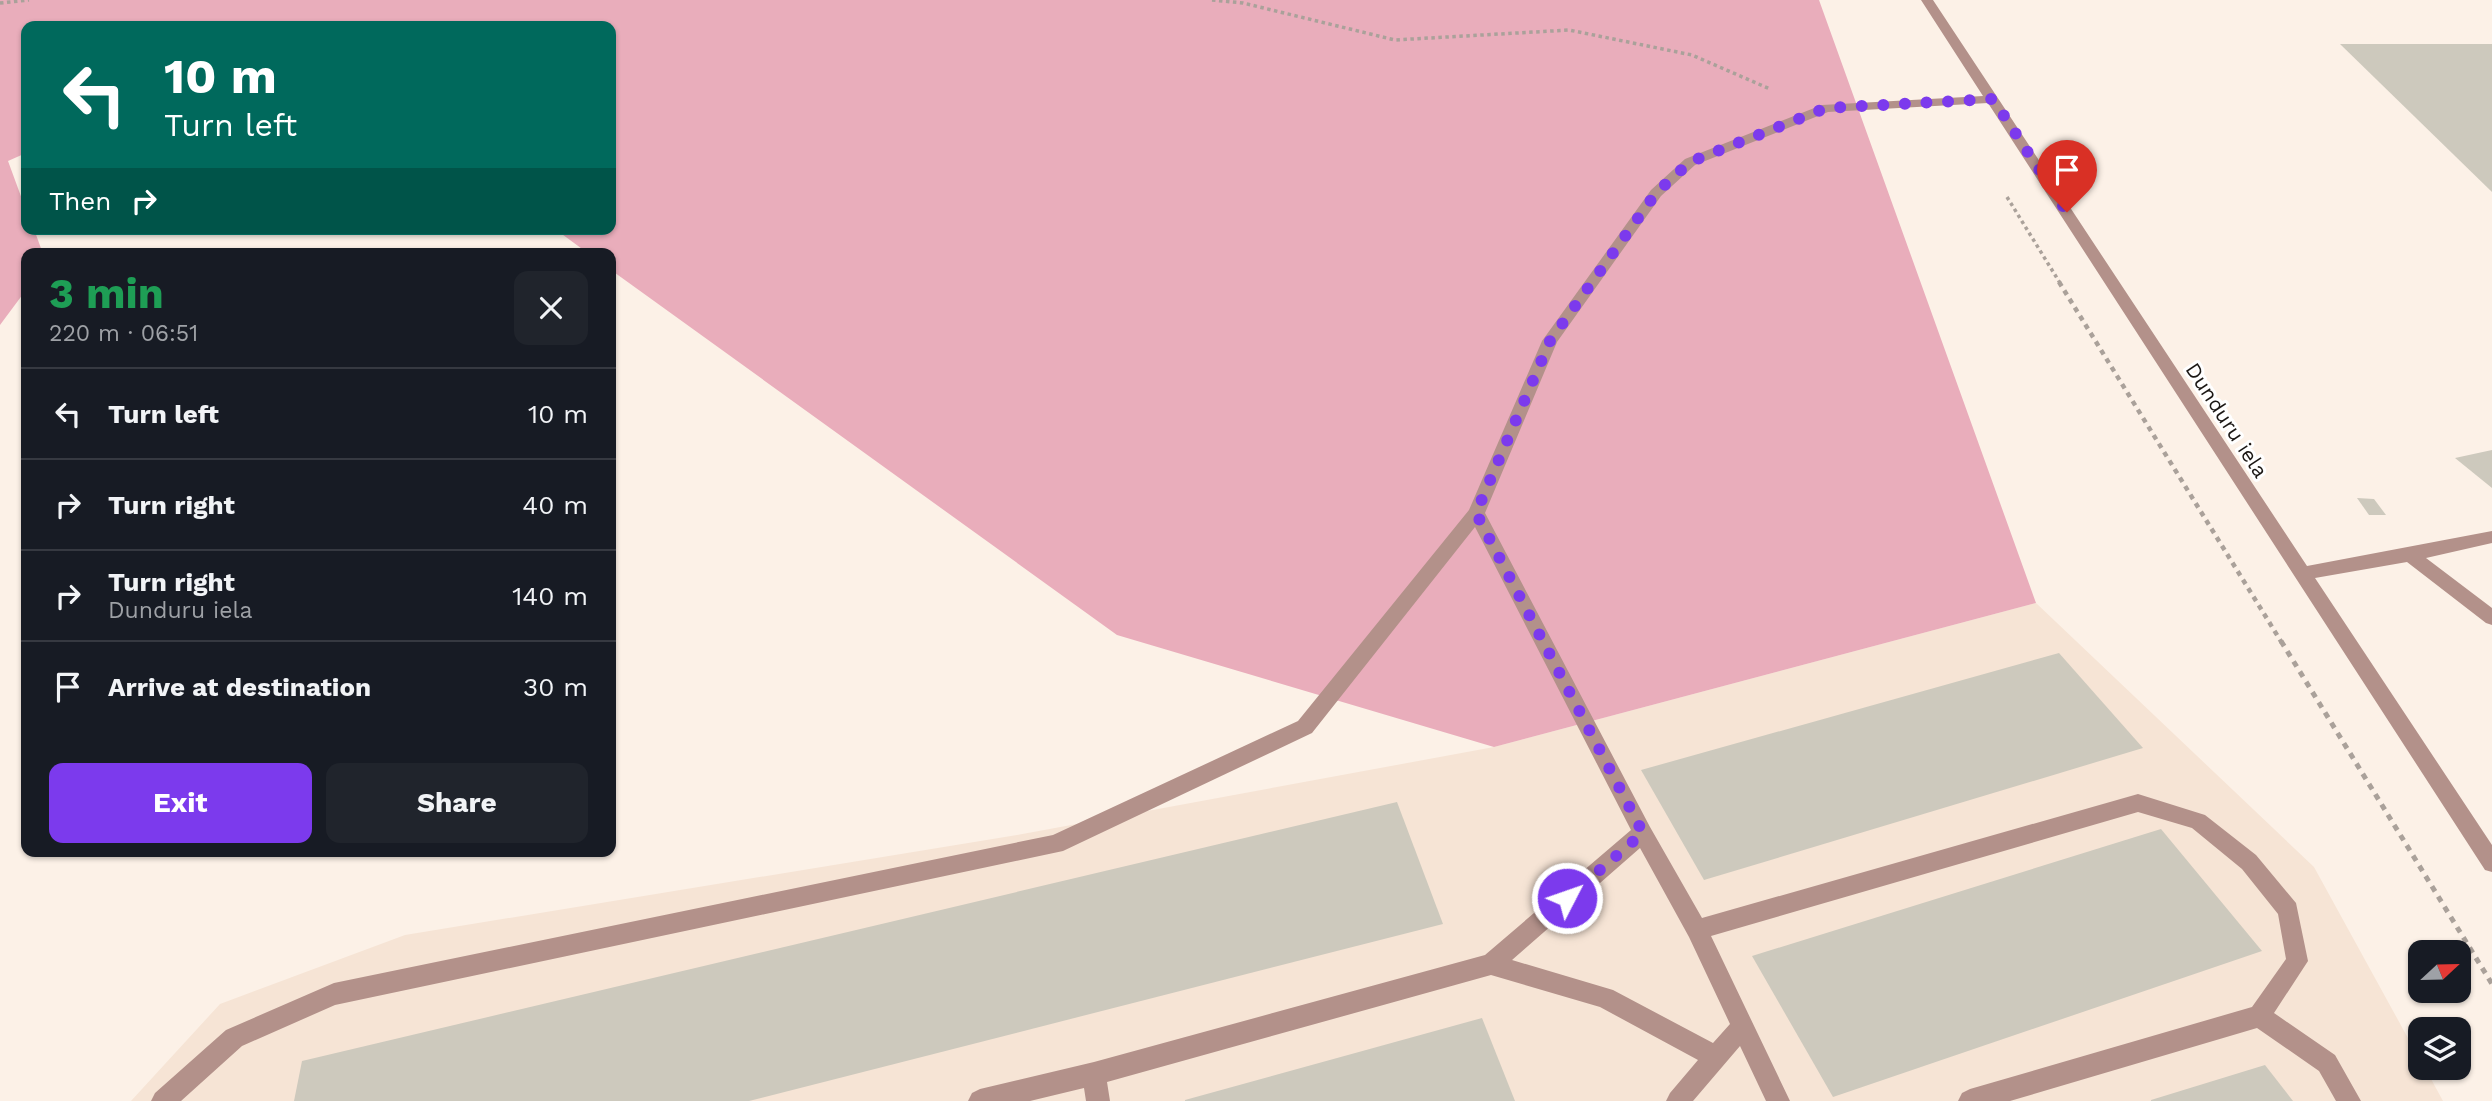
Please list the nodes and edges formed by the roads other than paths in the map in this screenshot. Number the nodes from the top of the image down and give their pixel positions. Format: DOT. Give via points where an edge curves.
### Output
graph roads {
  1 [pos="1927,0"];
  2 [pos="1993,99"];
  3 [pos="1476,513"];
  4 [pos="2492,537"];
  5 [pos="2410,555"];
  6 [pos="2301,574"];
  7 [pos="2492,618"];
  8 [pos="1643,833"];
  9 [pos="2492,863"];
  10 [pos="1697,930"];
  11 [pos="1491,964"];
  12 [pos="2259,1016"];
  13 [pos="1743,1026"];
  14 [pos="1716,1057"];
  15 [pos="1094,1074"];
  16 [pos="163,1101"];
  17 [pos="980,1101"];
  18 [pos="1098,1101"];
  19 [pos="1678,1101"];
  20 [pos="1779,1101"];
  21 [pos="1970,1101"];
  22 [pos="2349,1101"];
  1 -- 2 [label="street, Dunduru iela"];
  2 -- 3 [label="street" via="1826,108 1690,162 1656,193 1550,341"];
  2 -- 6 [label="street, Dunduru iela"];
  3 -- 8 [label="street"];
  3 -- 16 [label="street" via="1305,727 1056,844 334,994 234,1038"];
  4 -- 5 [label="street"];
  5 -- 6 [label="street"];
  5 -- 7 [label="street"];
  6 -- 9 [label="street, Dunduru iela"];
  8 -- 10 [label="street"];
  8 -- 11 [label="street"];
  10 -- 12 [label="street" via="2138,803 2198,821 2249,862 2288,911 2297,961"];
  10 -- 13 [label="street"];
  11 -- 14 [label="street" via="1605,998"];
  11 -- 15 [label="street"];
  12 -- 21 [label="street"];
  12 -- 22 [label="street" via="2327,1063"];
  13 -- 14 [label="street"];
  13 -- 20 [label="street"];
  14 -- 19 [label="street"];
  15 -- 17 [label="street"];
  15 -- 18 [label="street"];
}
